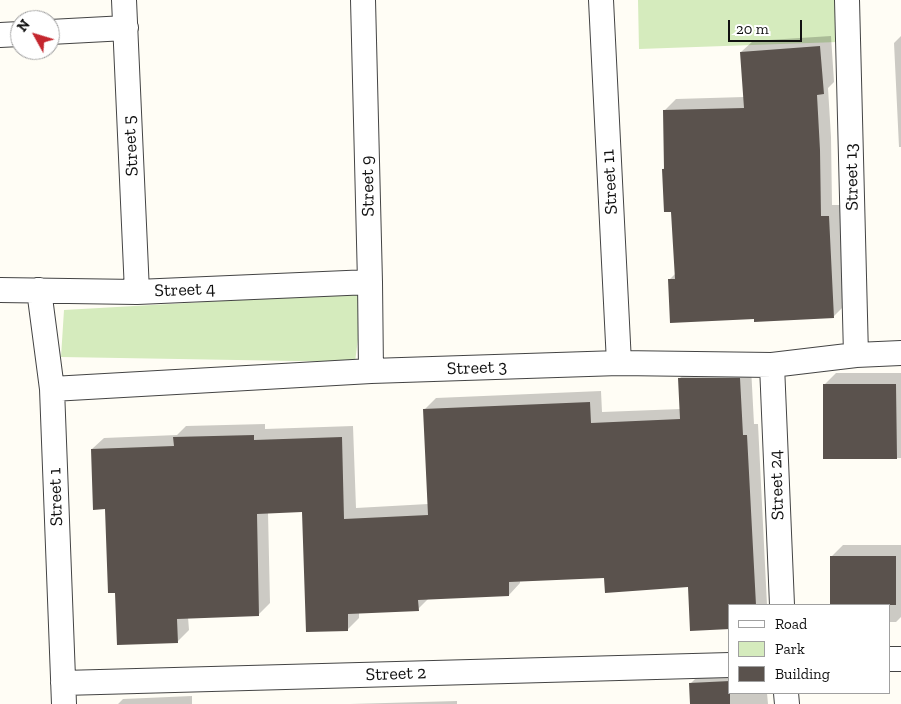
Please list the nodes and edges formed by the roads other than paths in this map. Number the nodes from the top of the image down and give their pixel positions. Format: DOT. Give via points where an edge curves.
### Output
graph roads {
  1 [pos="124,0"];
  2 [pos="363,0"];
  3 [pos="602,0"];
  4 [pos="847,0"];
  5 [pos="126,28"];
  6 [pos="60,31"];
  7 [pos="370,282"];
  8 [pos="0,290"];
  9 [pos="39,290"];
  10 [pos="137,292"];
  11 [pos="901,353"];
  12 [pos="856,355"];
  13 [pos="619,364"];
  14 [pos="772,365"];
  15 [pos="371,371"];
  16 [pos="52,389"];
  17 [pos="782,604"];
  18 [pos="728,665"];
  19 [pos="64,693"];
  1 -- 5 [label="street, Street 5"];
  2 -- 7 [label="street, Street 9"];
  3 -- 13 [label="street, Street 11"];
  4 -- 12 [label="street, Street 13"];
  5 -- 6 [label="street"];
  5 -- 10 [label="street, Street 5"];
  7 -- 10 [label="street, Street 4"];
  7 -- 15 [label="street, Street 9"];
  8 -- 9 [label="street, Street 4"];
  9 -- 10 [label="street, Street 4"];
  9 -- 16 [label="street, Street 1"];
  11 -- 12 [label="street, Street 3"];
  12 -- 14 [label="street, Street 3"];
  13 -- 14 [label="street, Street 3"];
  13 -- 15 [label="street, Street 3"];
  14 -- 17 [label="street, Street 24"];
  15 -- 16 [label="street, Street 3"];
  16 -- 19 [label="street, Street 1"];
  18 -- 19 [label="street, Street 2"];
}
